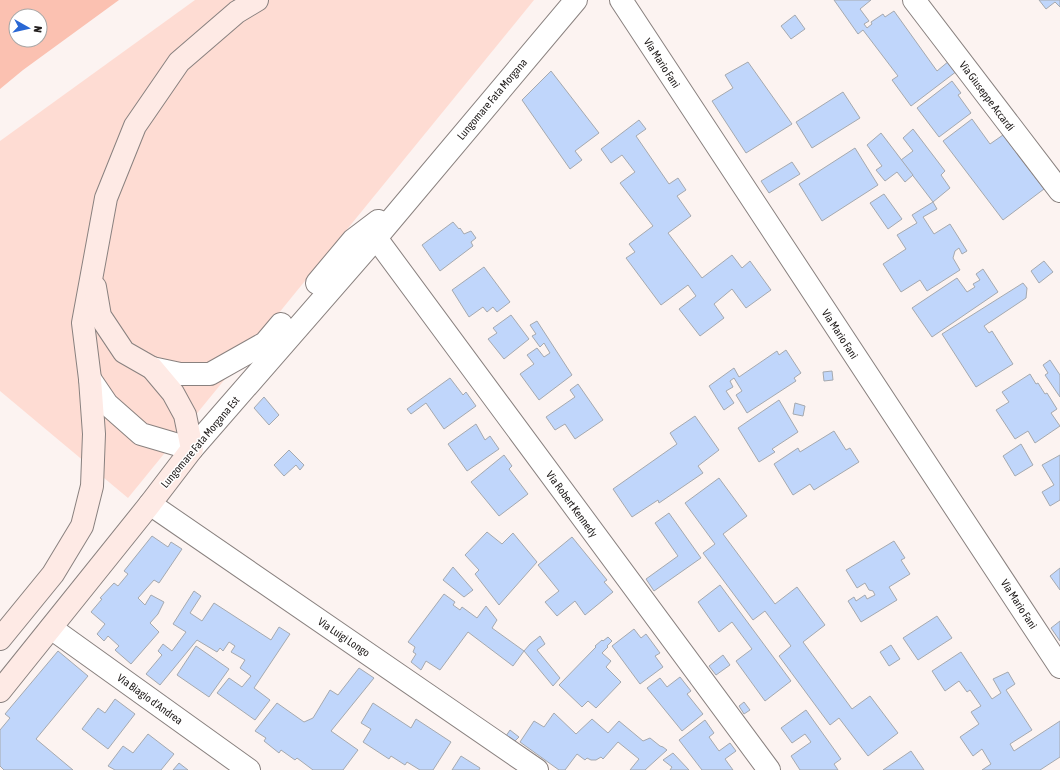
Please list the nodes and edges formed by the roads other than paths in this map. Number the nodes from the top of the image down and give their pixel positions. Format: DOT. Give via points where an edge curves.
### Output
graph roads {
  1 [pos="257,0"];
  2 [pos="576,0"];
  3 [pos="621,0"];
  4 [pos="914,0"];
  5 [pos="1060,191"];
  6 [pos="408,199"];
  7 [pos="376,238"];
  8 [pos="92,274"];
  9 [pos="152,368"];
  10 [pos="90,379"];
  11 [pos="192,449"];
  12 [pos="150,504"];
  13 [pos="51,628"];
  14 [pos="0,639"];
  15 [pos="1060,667"];
  16 [pos="0,691"];
  17 [pos="249,770"];
  18 [pos="537,770"];
  19 [pos="769,770"];
  1 -- 8 [label="main road" via="237,12 179,62 135,126 108,190"];
  2 -- 6 [label="street, Lungomare Fata Morgana"];
  3 -- 15 [label="street, Via Mario Fani"];
  4 -- 5 [label="street, Via Giuseppe Accardi"];
  6 -- 7 [label="street, Lungomare Fata Morgana Est"];
  6 -- 9 [label="street" via="353,240 265,343 210,374 180,374"];
  7 -- 11 [label="street, Lungomare Fata Morgana Est"];
  7 -- 19 [label="street, Via Robert Kennedy"];
  8 -- 9 [label="main road" via="100,316 124,352"];
  8 -- 10 [label="main road" via="83,323"];
  9 -- 11 [label="main road" via="173,393 185,415"];
  10 -- 11 [label="street" via="107,404 140,434"];
  10 -- 14 [label="main road" via="94,434 92,486 82,526 53,574"];
  11 -- 12 [label="main road, Lungomare Fata Morgana Est"];
  12 -- 13 [label="main road, Lungomare Fata Morgana Est"];
  12 -- 18 [label="street, Via Luigi Longo"];
  13 -- 16 [label="main road, Lungomare Fata Morgana Est"];
  13 -- 17 [label="street, Via Biagio d'Andrea"];
}
